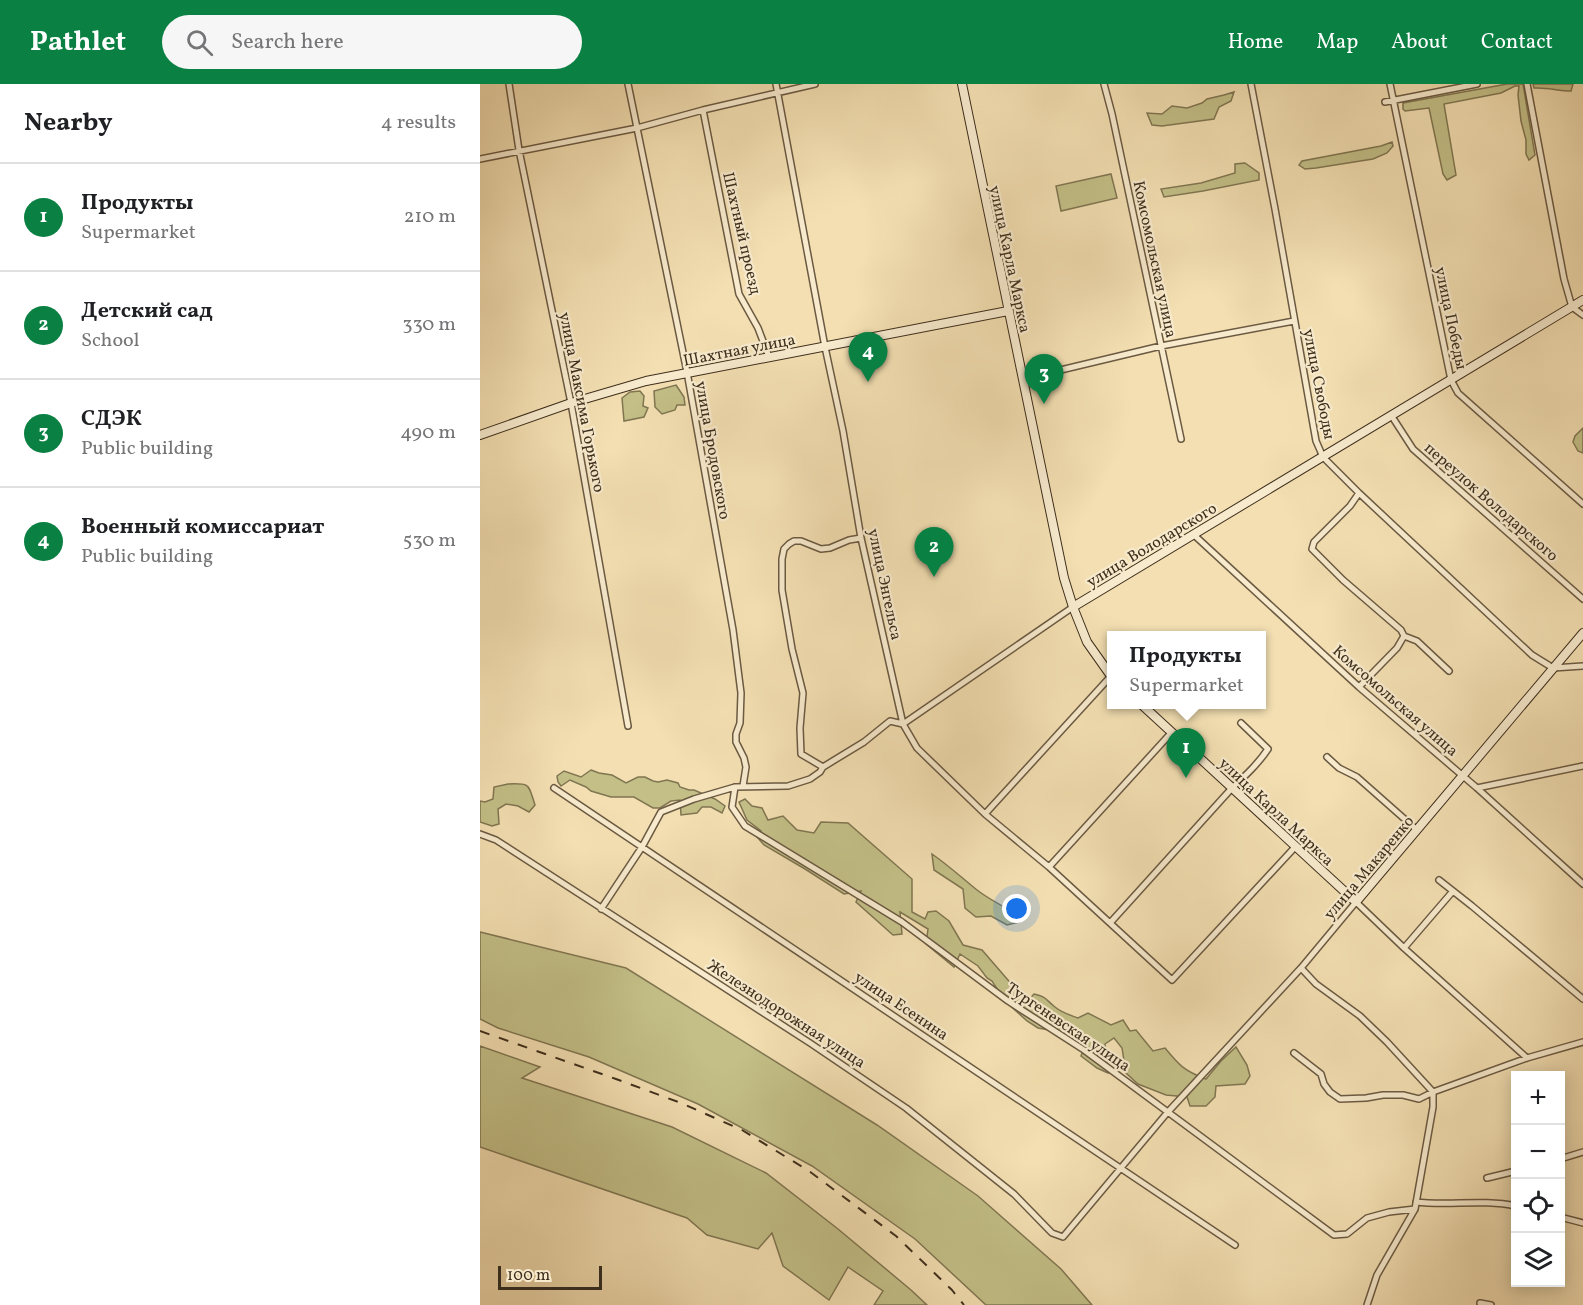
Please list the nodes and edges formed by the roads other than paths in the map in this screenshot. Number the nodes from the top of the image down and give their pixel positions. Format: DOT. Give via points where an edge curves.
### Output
graph roads {
  1 [pos="508,84"];
  2 [pos="628,84"];
  3 [pos="776,84"];
  4 [pos="815,84"];
  5 [pos="962,84"];
  6 [pos="1104,84"];
  7 [pos="1251,84"];
  8 [pos="1390,84"];
  9 [pos="1477,84"];
  10 [pos="1527,84"];
  11 [pos="778,93"];
  12 [pos="1393,100"];
  13 [pos="1385,102"];
  14 [pos="703,110"];
  15 [pos="637,128"];
  16 [pos="519,150"];
  17 [pos="480,159"];
  18 [pos="1583,300"];
  19 [pos="1572,307"];
  20 [pos="1008,311"];
  21 [pos="1583,315"];
  22 [pos="1294,321"];
  23 [pos="1161,346"];
  24 [pos="825,347"];
  25 [pos="769,357"];
  26 [pos="687,372"];
  27 [pos="1023,379"];
  28 [pos="1451,380"];
  29 [pos="571,402"];
  30 [pos="1391,415"];
  31 [pos="480,435"];
  32 [pos="1181,439"];
  33 [pos="1323,457"];
  34 [pos="1359,493"];
  35 [pos="1583,504"];
  36 [pos="1193,534"];
  37 [pos="861,538"];
  38 [pos="1583,599"];
  39 [pos="1073,607"];
  40 [pos="1583,633"];
  41 [pos="1404,636"];
  42 [pos="1583,666"];
  43 [pos="1553,668"];
  44 [pos="1107,670"];
  45 [pos="1449,671"];
  46 [pos="1107,680"];
  47 [pos="1359,687"];
  48 [pos="1146,709"];
  49 [pos="1241,723"];
  50 [pos="903,724"];
  51 [pos="628,726"];
  52 [pos="1172,732"];
  53 [pos="1327,757"];
  54 [pos="1583,766"];
  55 [pos="823,767"];
  56 [pos="1462,777"];
  57 [pos="743,786"];
  58 [pos="735,787"];
  59 [pos="554,788"];
  60 [pos="1232,788"];
  61 [pos="1477,788"];
  62 [pos="986,814"];
  63 [pos="1417,830"];
  64 [pos="480,834"];
  65 [pos="1296,846"];
  66 [pos="642,847"];
  67 [pos="1049,867"];
  68 [pos="1439,880"];
  69 [pos="1583,884"];
  70 [pos="1453,891"];
  71 [pos="1356,902"];
  72 [pos="601,909"];
  73 [pos="1110,923"];
  74 [pos="1404,948"];
  75 [pos="1301,968"];
  76 [pos="1583,999"];
  77 [pos="1583,1042"];
  78 [pos="1294,1053"];
  79 [pos="1527,1058"];
  80 [pos="1433,1092"];
  81 [pos="1167,1113"];
  82 [pos="1583,1152"];
  83 [pos="1565,1157"];
  84 [pos="1121,1168"];
  85 [pos="1511,1172"];
  86 [pos="1487,1178"];
  87 [pos="1416,1202"];
  88 [pos="1511,1205"];
  89 [pos="1415,1209"];
  90 [pos="1565,1218"];
  91 [pos="1583,1223"];
  92 [pos="1063,1237"];
  93 [pos="1234,1245"];
  94 [pos="1480,1303"];
  95 [pos="1367,1305"];
  96 [pos="1491,1305"];
  1 -- 16 [label="street, улица Максима Горького"];
  2 -- 15 [label="street, улица Бродовского"];
  3 -- 11 [label="street, улица Энгельса"];
  4 -- 11 [label="street"];
  5 -- 20 [label="main road, улица Карла Маркса"];
  6 -- 23 [label="street, Комсомольская улица"];
  7 -- 22 [label="street, улица Свободы"];
  8 -- 12 [label="street, улица Победы"];
  9 -- 12 [label="street"];
  10 -- 19 [label="street"];
  11 -- 14 [label="street"];
  11 -- 24 [label="street, улица Энгельса"];
  12 -- 13 [label="street"];
  12 -- 28 [label="street, улица Победы"];
  14 -- 15 [label="street"];
  14 -- 25 [label="street, Шахтный проезд" via="739,294"];
  15 -- 16 [label="street"];
  15 -- 26 [label="street, улица Бродовского"];
  16 -- 17 [label="street"];
  16 -- 29 [label="street, улица Максима Горького"];
  18 -- 19 [label="main road, улица Володарского"];
  19 -- 21 [label="street"];
  19 -- 28 [label="main road, улица Володарского"];
  20 -- 24 [label="main road, Шахтная улица"];
  20 -- 27 [label="main road, улица Карла Маркса"];
  22 -- 23 [label="street"];
  22 -- 33 [label="street, улица Свободы" via="1316,441"];
  23 -- 27 [label="street"];
  23 -- 32 [label="street, Комсомольская улица"];
  24 -- 25 [label="main road, Шахтная улица"];
  24 -- 37 [label="street, улица Энгельса"];
  25 -- 26 [label="main road, Шахтная улица"];
  26 -- 29 [label="main road, Шахтная улица"];
  26 -- 57 [label="street, улица Бродовского" via="733,630 741,693 736,742 746,767"];
  27 -- 39 [label="main road, улица Карла Маркса"];
  28 -- 30 [label="main road, улица Володарского"];
  28 -- 35 [label="street, улица Победы" via="1458,393"];
  29 -- 31 [label="main road, Шахтная улица"];
  29 -- 51 [label="street, улица Максима Горького"];
  30 -- 33 [label="main road, улица Володарского"];
  30 -- 38 [label="street, переулок Володарского" via="1413,449"];
  33 -- 34 [label="street, улица Свободы"];
  33 -- 36 [label="main road, улица Володарского"];
  34 -- 41 [label="street" via="1312,549"];
  34 -- 43 [label="street, улица Свободы" via="1532,655"];
  36 -- 39 [label="main road, улица Володарского"];
  36 -- 47 [label="street, Комсомольская улица"];
  37 -- 50 [label="street, улица Энгельса"];
  37 -- 55 [label="street" via="821,549 794,541 784,549 782,559 782,590 803,693 801,754"];
  39 -- 44 [label="main road, улица Карла Маркса" via="1087,642"];
  39 -- 50 [label="street, улица Володарского"];
  40 -- 43 [label="main road, улица Макаренко"];
  41 -- 45 [label="street" via="1417,641"];
  41 -- 47 [label="street"];
  42 -- 43 [label="street"];
  43 -- 56 [label="main road, улица Макаренко"];
  46 -- 62 [label="street"];
  47 -- 56 [label="street, Комсомольская улица"];
  48 -- 52 [label="main road, улица Карла Маркса"];
  49 -- 60 [label="street" via="1268,749"];
  50 -- 55 [label="street, улица Володарского" via="890,721"];
  50 -- 62 [label="street, улица Энгельса" via="917,748"];
  52 -- 60 [label="main road, улица Карла Маркса"];
  52 -- 67 [label="street"];
  53 -- 63 [label="street" via="1357,777"];
  54 -- 61 [label="street"];
  55 -- 57 [label="street, улица Володарского" via="810,779 788,786"];
  56 -- 61 [label="street, Комсомольская улица"];
  56 -- 63 [label="main road, улица Макаренко"];
  57 -- 58 [label="street, улица Володарского"];
  58 -- 66 [label="street, улица Володарского" via="661,812"];
  58 -- 81 [label="street, Тургеневская улица" via="732,807 745,826 902,922"];
  59 -- 66 [label="street, улица Есенина"];
  60 -- 65 [label="main road, улица Карла Маркса"];
  60 -- 73 [label="street"];
  61 -- 69 [label="street, Комсомольская улица"];
  62 -- 67 [label="street, улица Энгельса"];
  63 -- 71 [label="main road, улица Макаренко"];
  64 -- 72 [label="street, Железнодорожная улица" via="496,840"];
  65 -- 71 [label="main road, улица Карла Маркса"];
  65 -- 73 [label="street, улица Энгельса" via="1172,980"];
  66 -- 72 [label="street, улица Володарского"];
  66 -- 84 [label="street, улица Есенина"];
  67 -- 73 [label="street, улица Энгельса"];
  68 -- 70 [label="street"];
  70 -- 74 [label="street"];
  70 -- 76 [label="street"];
  71 -- 74 [label="street, улица Карла Маркса"];
  71 -- 75 [label="street, улица Макаренко"];
  72 -- 92 [label="street, Железнодорожная улица" via="906,1108 1014,1194 1052,1233"];
  74 -- 79 [label="street, улица Карла Маркса"];
  75 -- 80 [label="street" via="1360,1016"];
  75 -- 81 [label="street, улица Макаренко"];
  77 -- 79 [label="street"];
  78 -- 80 [label="street" via="1321,1074 1330,1092 1340,1099 1403,1095 1419,1099"];
  79 -- 80 [label="street"];
  80 -- 87 [label="street"];
  81 -- 84 [label="street, улица Макаренко"];
  81 -- 89 [label="street, Тургеневская улица" via="1334,1235 1347,1234 1367,1218"];
  82 -- 83 [label="street"];
  84 -- 92 [label="street, улица Макаренко"];
  84 -- 93 [label="street, улица Есенина"];
  85 -- 86 [label="street"];
  87 -- 88 [label="street"];
  87 -- 89 [label="street"];
  89 -- 95 [label="street" via="1377,1275"];
  90 -- 91 [label="street"];
  94 -- 96 [label="street"];
}
